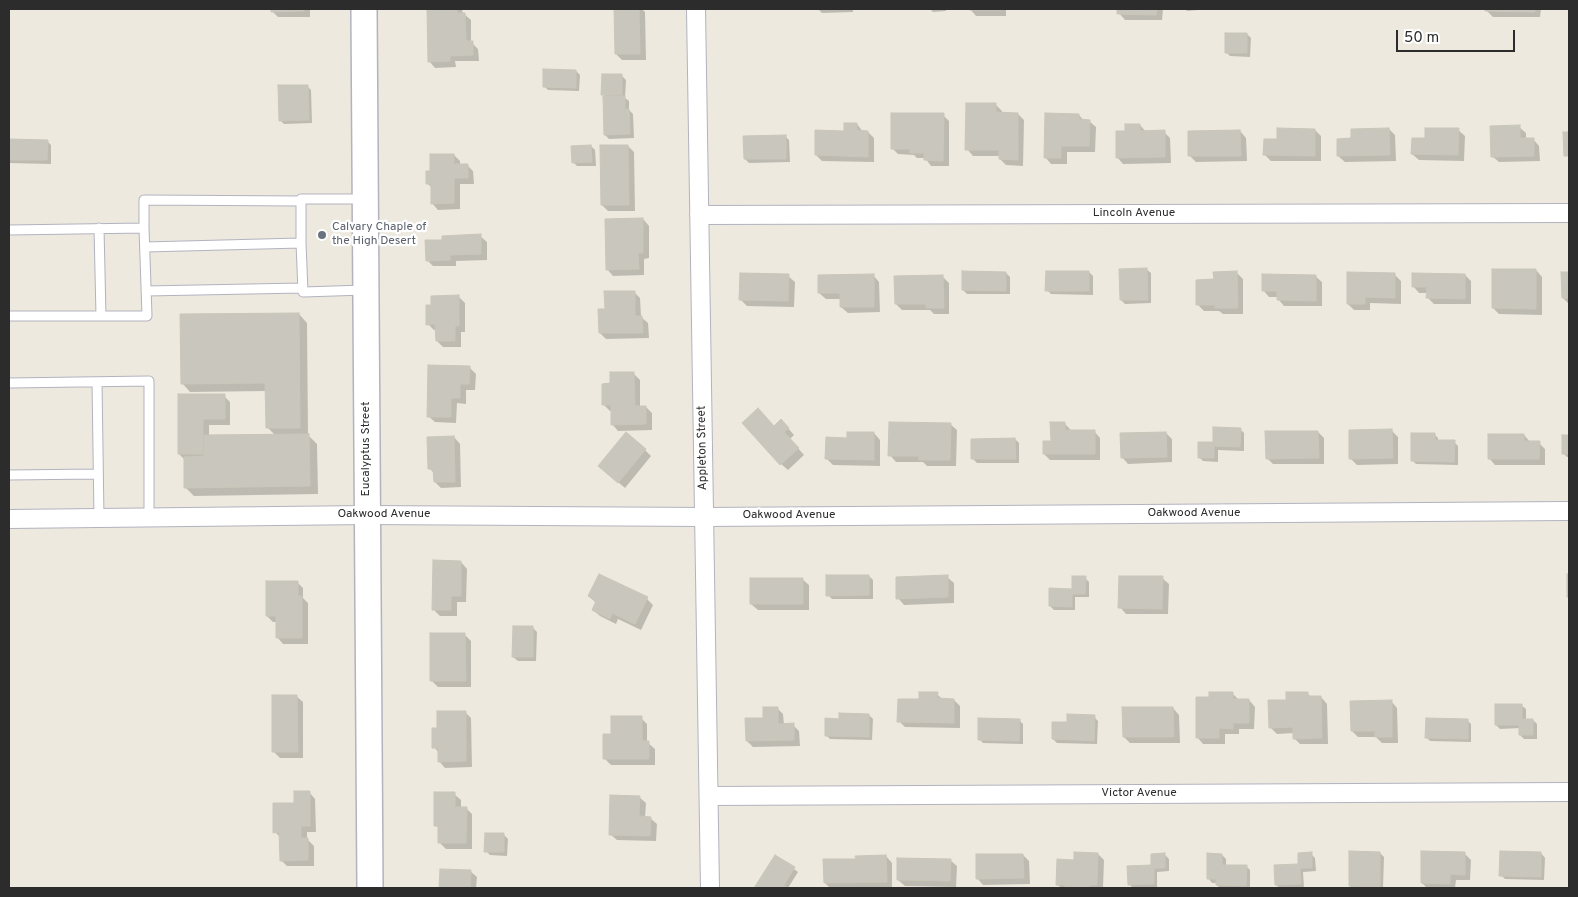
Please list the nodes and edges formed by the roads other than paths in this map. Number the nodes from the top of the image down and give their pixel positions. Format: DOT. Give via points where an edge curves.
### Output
graph roads {
  1 [pos="364,9"];
  2 [pos="696,9"];
  3 [pos="365,199"];
  4 [pos="301,202"];
  5 [pos="1569,213"];
  6 [pos="698,215"];
  7 [pos="99,228"];
  8 [pos="144,228"];
  9 [pos="9,230"];
  10 [pos="301,242"];
  11 [pos="145,247"];
  12 [pos="302,288"];
  13 [pos="366,290"];
  14 [pos="146,291"];
  15 [pos="9,316"];
  16 [pos="101,316"];
  17 [pos="97,382"];
  18 [pos="9,383"];
  19 [pos="98,474"];
  20 [pos="9,475"];
  21 [pos="1569,511"];
  22 [pos="367,515"];
  23 [pos="705,517"];
  24 [pos="99,518"];
  25 [pos="149,518"];
  26 [pos="9,519"];
  27 [pos="1569,792"];
  28 [pos="708,796"];
  29 [pos="370,888"];
  30 [pos="710,888"];
  1 -- 3 [label="main road, Eucalyptus Street"];
  2 -- 6 [label="street, Appleton Street"];
  3 -- 4 [label="lane"];
  3 -- 13 [label="main road, Eucalyptus Street"];
  4 -- 8 [label="lane" via="144,200"];
  4 -- 10 [label="lane"];
  5 -- 6 [label="street, Lincoln Avenue"];
  6 -- 23 [label="street, Appleton Street"];
  7 -- 8 [label="lane"];
  7 -- 9 [label="lane"];
  7 -- 16 [label="lane"];
  8 -- 11 [label="lane"];
  10 -- 11 [label="lane"];
  10 -- 12 [label="lane"];
  11 -- 14 [label="lane"];
  12 -- 13 [label="lane" via="302,292"];
  12 -- 14 [label="lane"];
  13 -- 22 [label="main road, Eucalyptus Street"];
  14 -- 16 [label="lane" via="147,316"];
  15 -- 16 [label="lane"];
  17 -- 18 [label="lane"];
  17 -- 19 [label="lane"];
  17 -- 25 [label="lane" via="149,381"];
  19 -- 20 [label="lane"];
  19 -- 24 [label="lane"];
  21 -- 23 [label="street, Oakwood Avenue"];
  22 -- 23 [label="street, Oakwood Avenue"];
  22 -- 25 [label="street, Oakwood Avenue"];
  22 -- 29 [label="main road, Eucalyptus Street"];
  23 -- 28 [label="street, Appleton Street"];
  24 -- 25 [label="street, Oakwood Avenue"];
  24 -- 26 [label="street, Oakwood Avenue"];
  27 -- 28 [label="street, Victor Avenue"];
  28 -- 30 [label="street, Appleton Street"];
}
